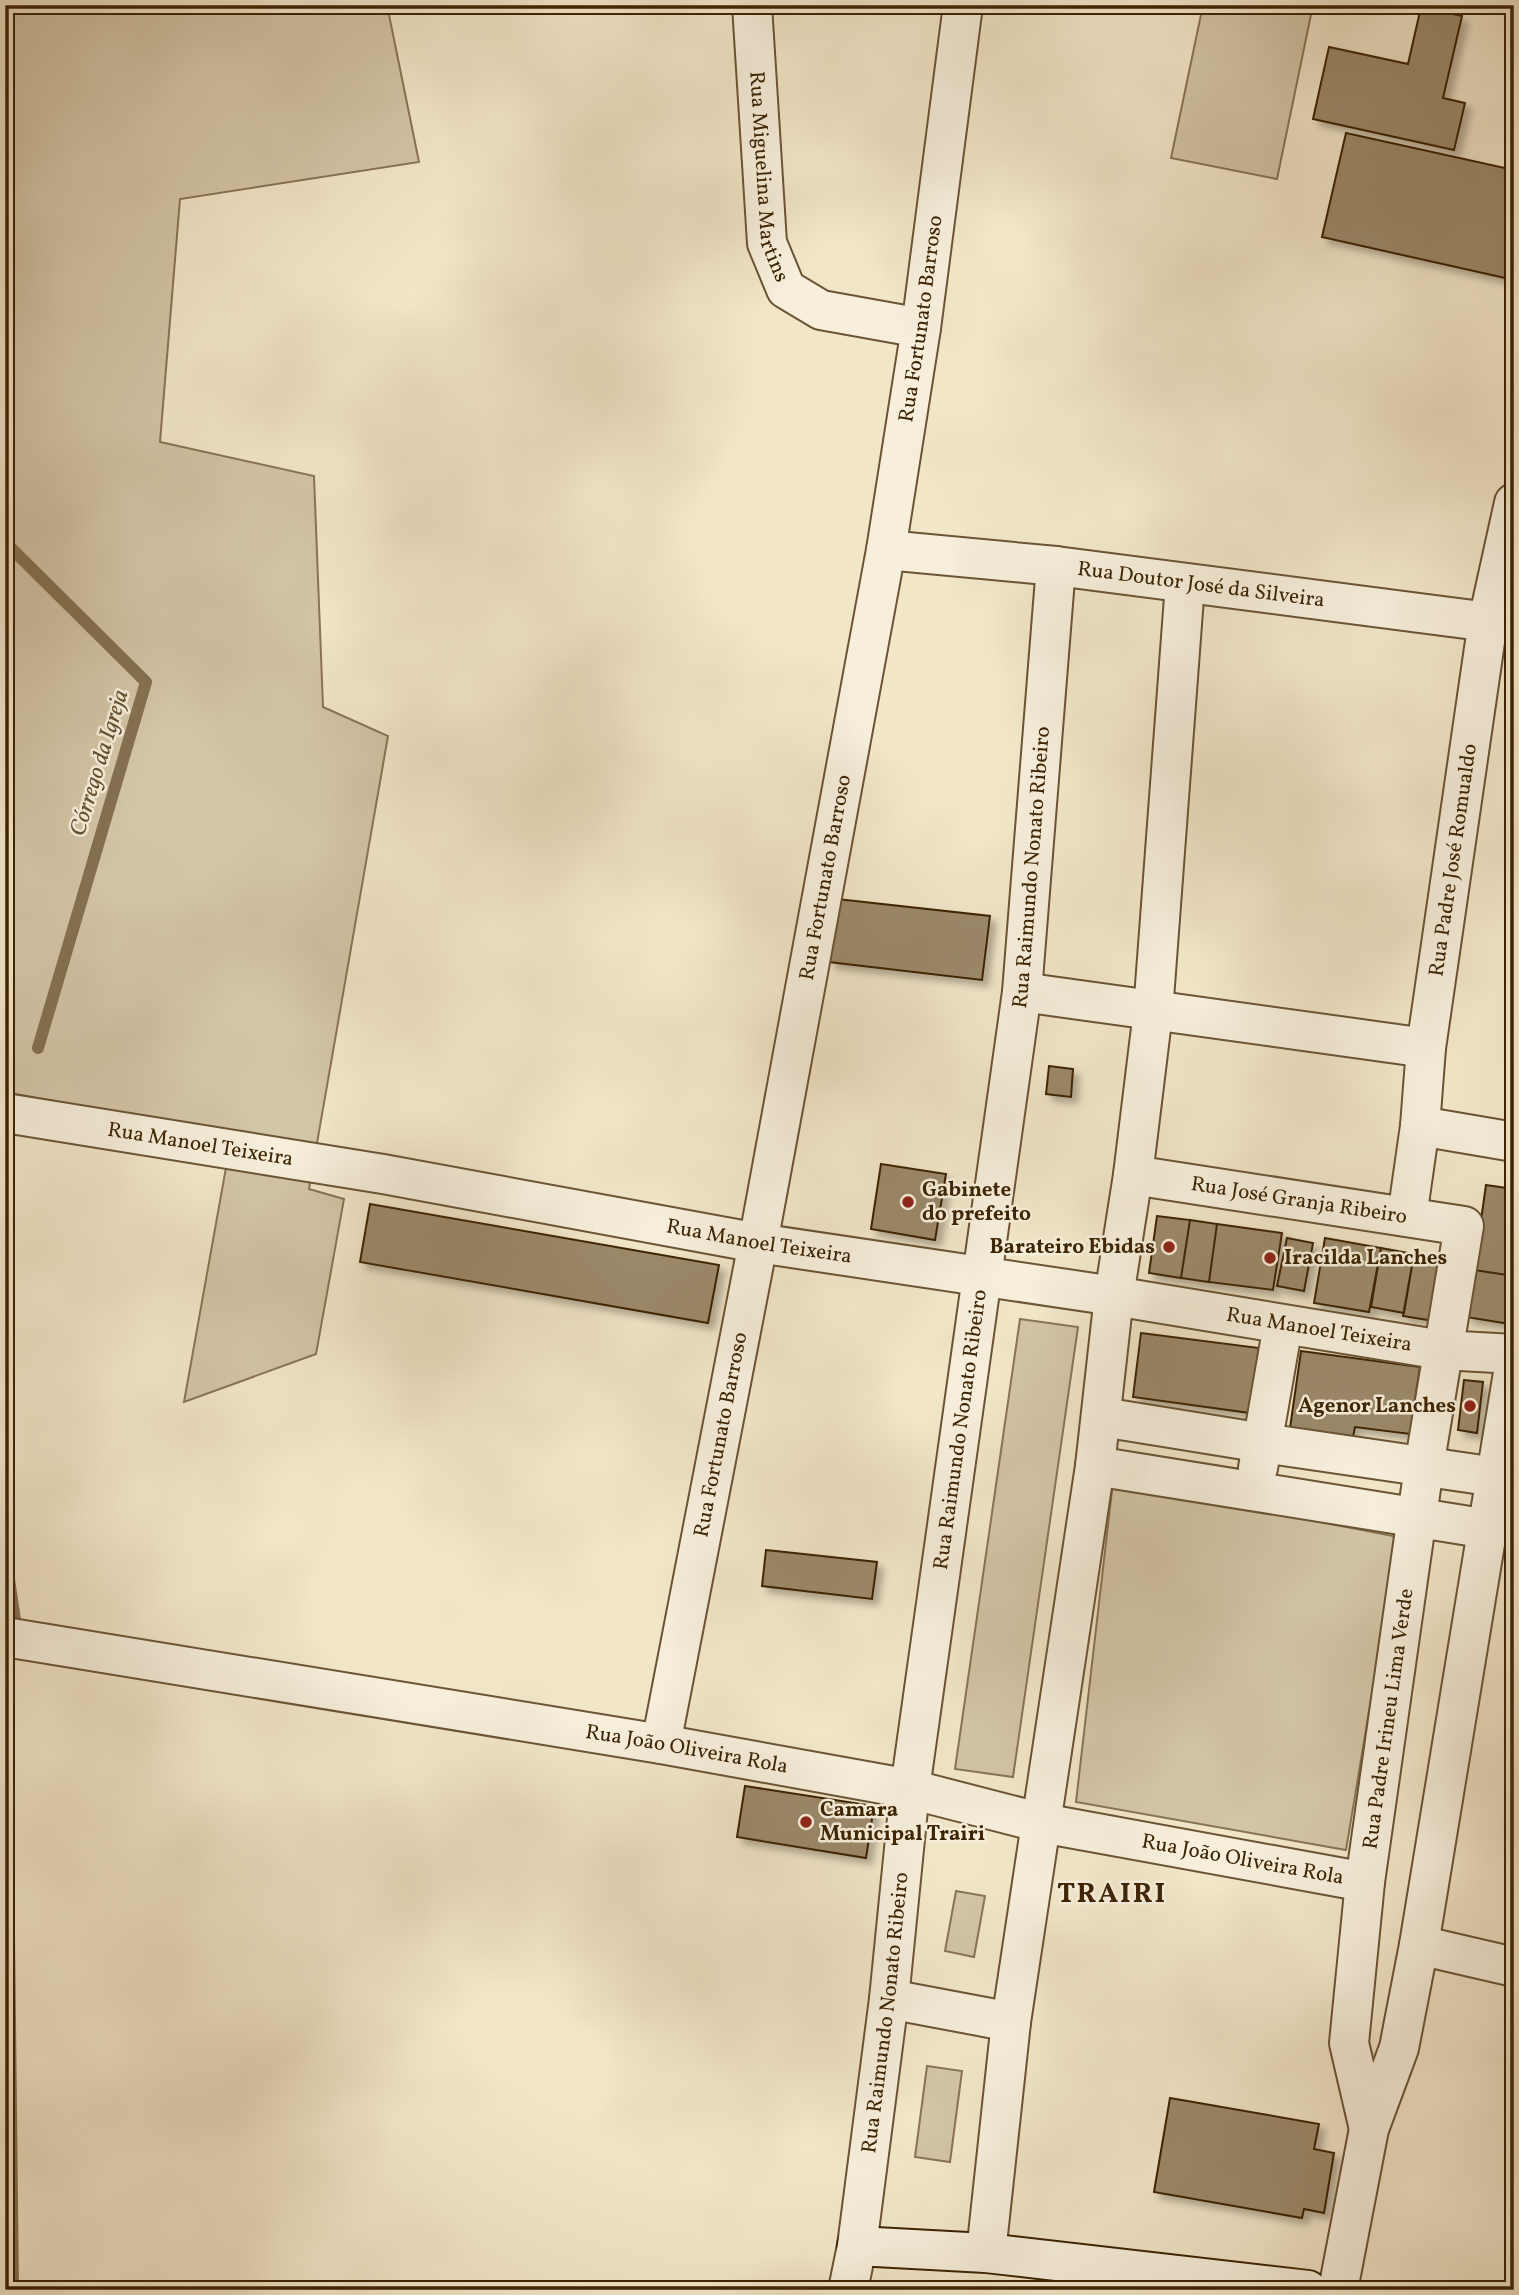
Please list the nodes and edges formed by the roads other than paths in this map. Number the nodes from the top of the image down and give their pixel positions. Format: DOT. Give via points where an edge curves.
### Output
graph roads {
  1 [pos="752,5"];
  2 [pos="963,5"];
  3 [pos="922,328"];
  4 [pos="1514,503"];
  5 [pos="886,550"];
  6 [pos="1056,566"];
  7 [pos="1185,584"];
  8 [pos="1501,624"];
  9 [pos="1022,992"];
  10 [pos="1153,1012"];
  11 [pos="1426,1048"];
  12 [pos="5,1112"];
  13 [pos="1420,1126"];
  14 [pos="1514,1142"];
  15 [pos="1133,1175"];
  16 [pos="1408,1217"];
  17 [pos="1464,1226"];
  18 [pos="758,1243"];
  19 [pos="983,1278"];
  20 [pos="1114,1296"];
  21 [pos="1283,1325"];
  22 [pos="1442,1350"];
  23 [pos="1514,1354"];
  24 [pos="1514,1367"];
  25 [pos="1102,1417"];
  26 [pos="1263,1443"];
  27 [pos="1096,1466"];
  28 [pos="1424,1467"];
  29 [pos="1496,1476"];
  30 [pos="1254,1491"];
  31 [pos="1418,1517"];
  32 [pos="1488,1529"];
  33 [pos="5,1637"];
  34 [pos="661,1744"];
  35 [pos="910,1789"];
  36 [pos="1042,1823"];
  37 [pos="1365,1882"];
  38 [pos="1419,1945"];
  39 [pos="1514,1966"];
  40 [pos="889,2000"];
  41 [pos="1011,2022"];
  42 [pos="1370,2129"];
  43 [pos="858,2246"];
  44 [pos="986,2253"];
  45 [pos="848,2290"];
  46 [pos="1308,2290"];
  47 [pos="1338,2290"];
  1 -- 3 [label="street, Rua Miguelina Martins" via="767,243 786,289 821,310"];
  2 -- 3 [label="street, Rua Fortunato Barroso"];
  3 -- 5 [label="street, Rua Fortunato Barroso"];
  4 -- 8 [label="street, Rua Padre José Romualdo"];
  5 -- 6 [label="street, Rua Doutor José da Silveira"];
  5 -- 18 [label="street, Rua Fortunato Barroso"];
  6 -- 7 [label="street, Rua Doutor José da Silveira"];
  6 -- 9 [label="street, Rua Raimundo Nonato Ribeiro"];
  7 -- 8 [label="street, Rua Doutor José da Silveira"];
  7 -- 10 [label="street"];
  8 -- 11 [label="street, Rua Padre José Romualdo"];
  9 -- 10 [label="street"];
  9 -- 19 [label="street, Rua Raimundo Nonato Ribeiro"];
  10 -- 11 [label="street"];
  10 -- 15 [label="street"];
  11 -- 13 [label="street, Rua Padre José Romualdo"];
  12 -- 18 [label="street, Rua Manoel Teixeira" via="383,1174"];
  13 -- 14 [label="street"];
  13 -- 16 [label="street, Rua Padre José Romualdo"];
  15 -- 16 [label="street, Rua José Granja Ribeiro"];
  15 -- 20 [label="street"];
  16 -- 17 [label="street, Rua José Granja Ribeiro"];
  17 -- 22 [label="street, Rua Padre Irineu Lima Verde"];
  18 -- 19 [label="street, Rua Manoel Teixeira"];
  18 -- 34 [label="street, Rua Fortunato Barroso"];
  19 -- 20 [label="street, Rua Manoel Teixeira"];
  19 -- 35 [label="street, Rua Raimundo Nonato Ribeiro"];
  20 -- 21 [label="street, Rua Manoel Teixeira"];
  20 -- 25 [label="street"];
  21 -- 22 [label="street, Rua Manoel Teixeira"];
  21 -- 26 [label="street"];
  22 -- 23 [label="street, Rua Manoel Teixeira"];
  22 -- 28 [label="street, Rua Padre Irineu Lima Verde"];
  24 -- 29 [label="street, Rua Padre Irineu Lima Verde"];
  25 -- 26 [label="street"];
  25 -- 27 [label="street"];
  26 -- 28 [label="street"];
  26 -- 30 [label="street"];
  27 -- 30 [label="street"];
  27 -- 36 [label="street"];
  28 -- 29 [label="street"];
  28 -- 31 [label="street, Rua Padre Irineu Lima Verde"];
  29 -- 32 [label="street, Rua Padre Irineu Lima Verde"];
  30 -- 31 [label="street"];
  31 -- 32 [label="street"];
  31 -- 37 [label="street, Rua Padre Irineu Lima Verde"];
  32 -- 38 [label="street, Rua Padre Irineu Lima Verde"];
  33 -- 34 [label="street, Rua João Oliveira Rola"];
  34 -- 35 [label="street, Rua João Oliveira Rola"];
  35 -- 36 [label="street, Rua João Oliveira Rola"];
  35 -- 40 [label="street, Rua Raimundo Nonato Ribeiro"];
  36 -- 37 [label="street, Rua João Oliveira Rola"];
  36 -- 41 [label="street"];
  37 -- 42 [label="street, Rua Padre Irineu Lima Verde" via="1349,2043"];
  38 -- 39 [label="street"];
  38 -- 42 [label="street, Rua Padre Irineu Lima Verde" via="1399,2048"];
  40 -- 41 [label="street"];
  40 -- 43 [label="street, Rua Raimundo Nonato Ribeiro"];
  41 -- 44 [label="street"];
  42 -- 47 [label="street, Rua Padre Irineu Lima Verde"];
  43 -- 44 [label="street"];
  43 -- 45 [label="street, Rua Raimundo Nonato Ribeiro"];
  44 -- 46 [label="street"];
}
